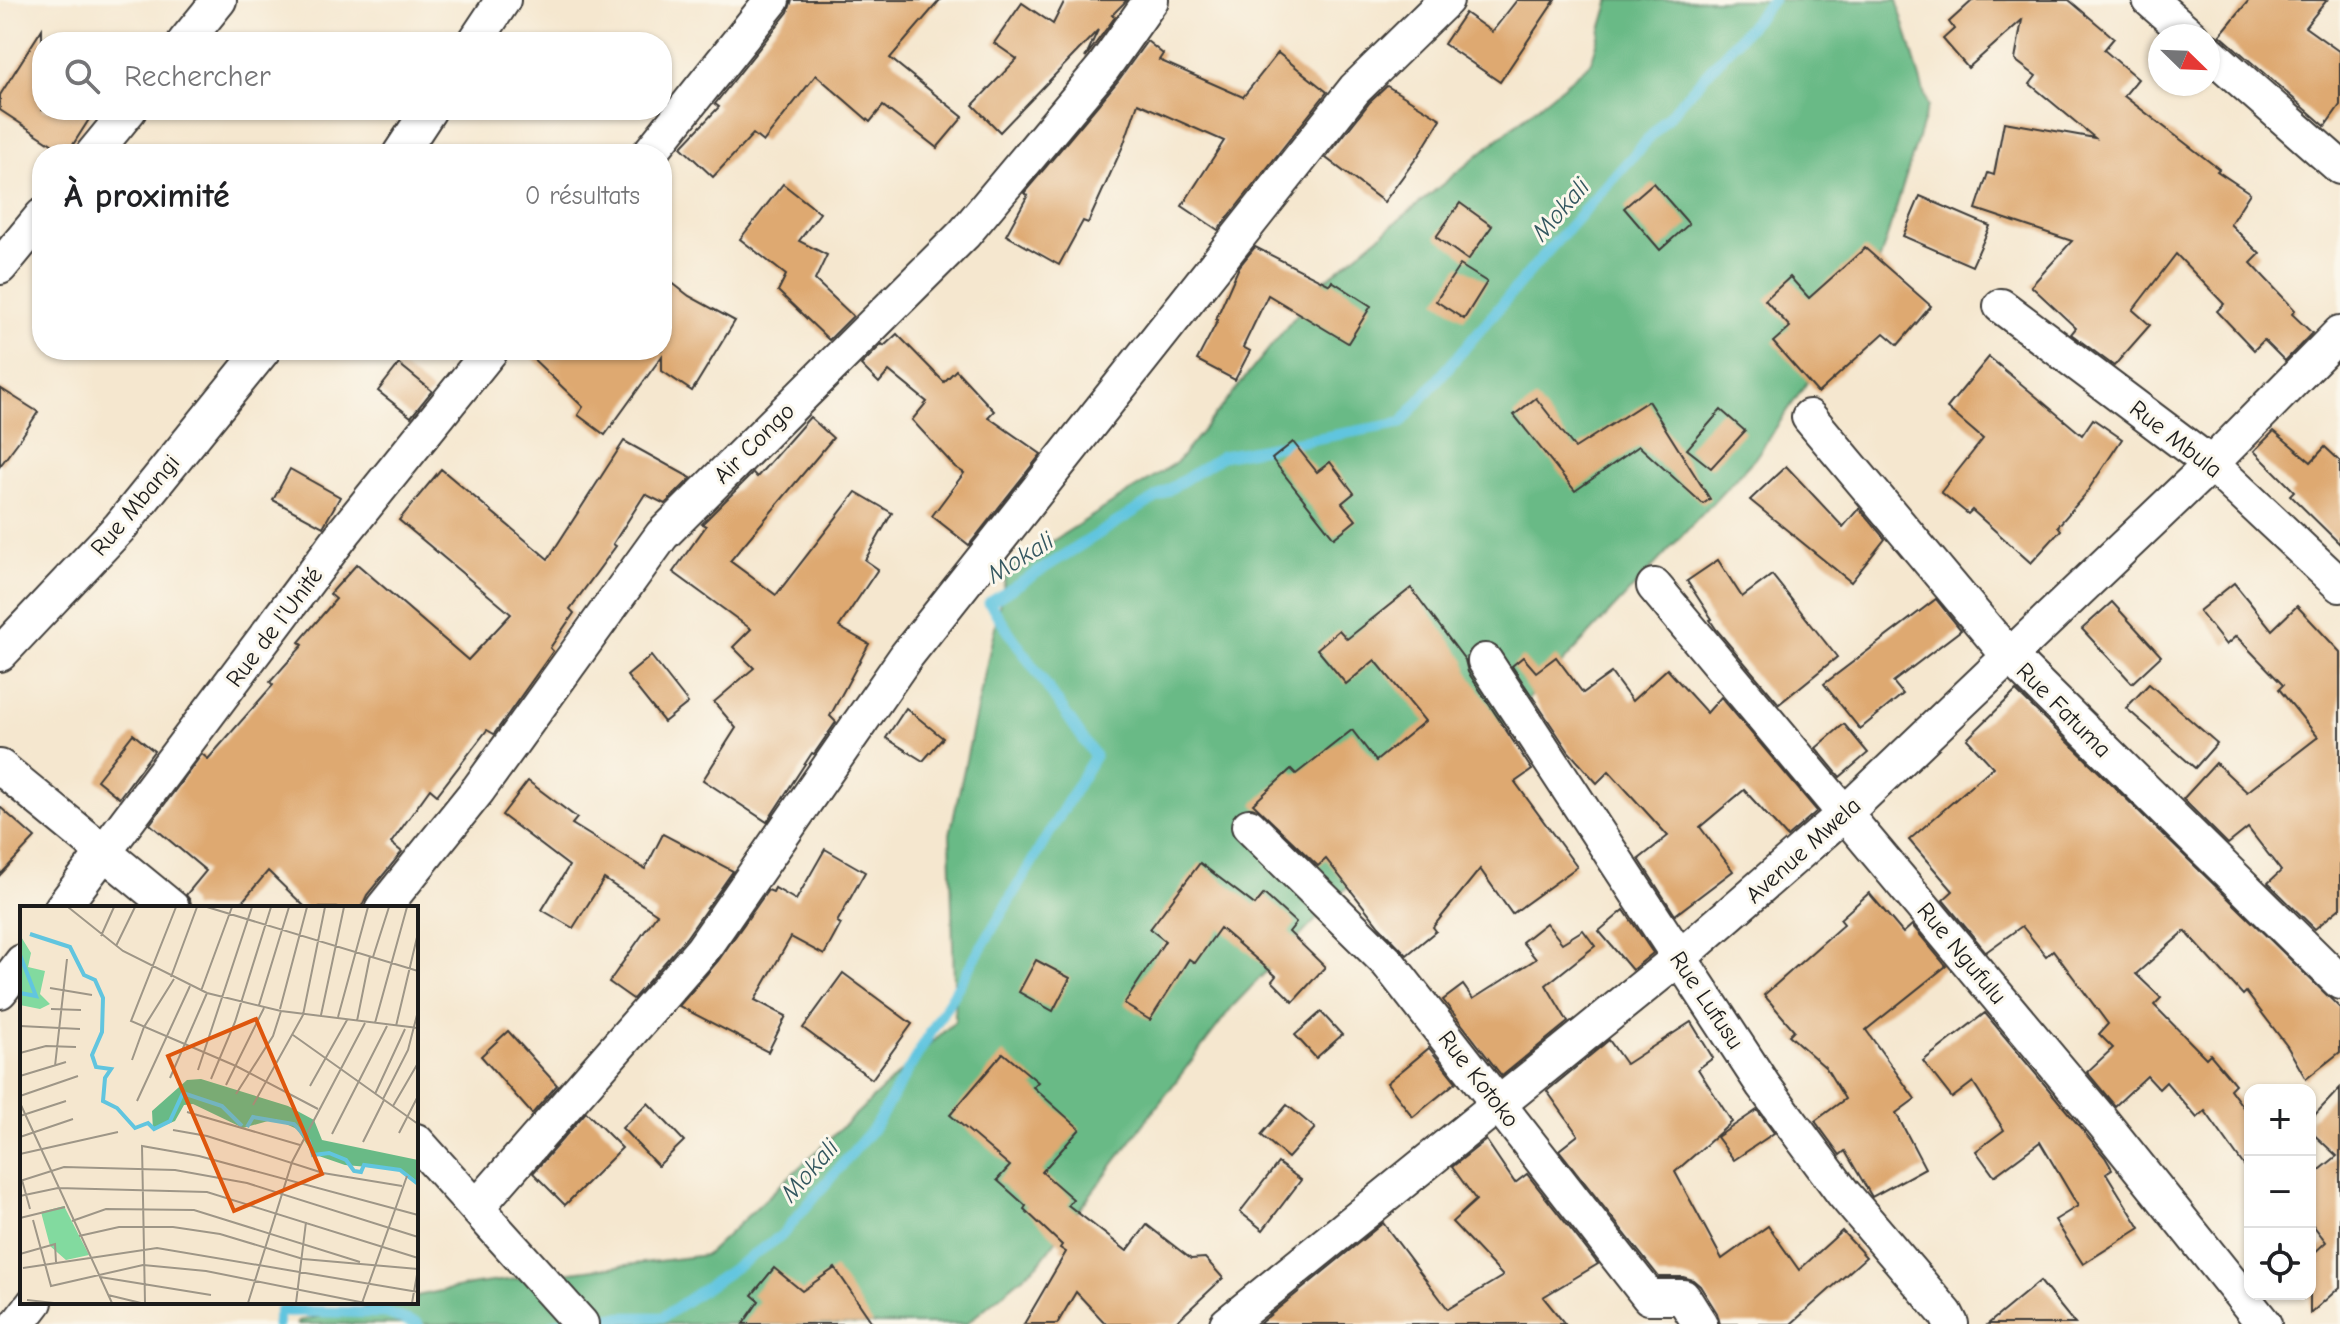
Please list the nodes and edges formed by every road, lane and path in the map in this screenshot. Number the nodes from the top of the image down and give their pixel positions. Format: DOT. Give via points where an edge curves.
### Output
graph roads {
  1 [pos="219,0"];
  2 [pos="503,0"];
  3 [pos="772,0"];
  4 [pos="1151,0"];
  5 [pos="1446,0"];
  6 [pos="2150,0"];
  7 [pos="2177,24"];
  8 [pos="193,32"];
  9 [pos="482,32"];
  10 [pos="2220,62"];
  11 [pos="121,120"];
  12 [pos="422,120"];
  13 [pos="101,144"];
  14 [pos="407,144"];
  15 [pos="657,144"];
  16 [pos="2340,167"];
  17 [pos="32,228"];
  18 [pos="0,267"];
  19 [pos="2001,306"];
  20 [pos="2340,333"];
  21 [pos="255,360"];
  22 [pos="483,360"];
  23 [pos="1809,417"];
  24 [pos="2211,464"];
  25 [pos="2340,585"];
  26 [pos="1654,586"];
  27 [pos="0,654"];
  28 [pos="2009,656"];
  29 [pos="1485,661"];
  30 [pos="0,767"];
  31 [pos="1845,813"];
  32 [pos="1249,826"];
  33 [pos="103,854"];
  34 [pos="64,906"];
  35 [pos="169,906"];
  36 [pos="385,906"];
  37 [pos="1679,958"];
  38 [pos="20,965"];
  39 [pos="2340,982"];
  40 [pos="0,991"];
  41 [pos="1497,1104"];
  42 [pos="418,1143"];
  43 [pos="477,1207"];
  44 [pos="33,1304"];
  45 [pos="18,1324"];
  46 [pos="581,1324"];
  47 [pos="1227,1324"];
  48 [pos="1700,1324"];
  49 [pos="1951,1324"];
  50 [pos="2264,1324"];
  1 -- 8 [label="street"];
  2 -- 9 [label="street"];
  3 -- 15 [label="street"];
  4 -- 36 [label="street, Air Congo" via="1103,68 964,234 662,535 478,790"];
  5 -- 43 [label="street" via="1355,89 907,655 702,950"];
  6 -- 7 [label="street"];
  10 -- 16 [label="street"];
  11 -- 13 [label="street"];
  12 -- 14 [label="street"];
  17 -- 18 [label="street"];
  19 -- 24 [label="street, Rue Mbula"];
  20 -- 24 [label="street, Avenue Mwela"];
  21 -- 27 [label="street, Rue Mbangi" via="120,527"];
  22 -- 33 [label="street, Rue de l'Unité" via="345,531"];
  23 -- 28 [label="street, Rue Fatuma"];
  24 -- 25 [label="street, Rue Mbula"];
  24 -- 28 [label="street, Avenue Mwela"];
  26 -- 31 [label="street, Rue Ngufulu"];
  28 -- 31 [label="street, Avenue Mwela"];
  28 -- 39 [label="street, Rue Fatuma"];
  29 -- 37 [label="street, Rue Lufusu"];
  30 -- 33 [label="street"];
  31 -- 37 [label="street, Avenue Mwela"];
  31 -- 50 [label="street, Rue Ngufulu"];
  32 -- 41 [label="street, Rue Kotoko" via="1388,963"];
  33 -- 34 [label="street, Rue de l'Unité"];
  33 -- 35 [label="street"];
  37 -- 41 [label="street, Avenue Mwela"];
  37 -- 49 [label="street, Rue Lufusu" via="1834,1181"];
  38 -- 40 [label="street"];
  41 -- 47 [label="street, Avenue Mwela"];
  41 -- 48 [label="street, Rue Kotoko" via="1649,1297 1683,1297"];
  42 -- 43 [label="street"];
  43 -- 46 [label="street"];
  44 -- 45 [label="street"];
}
